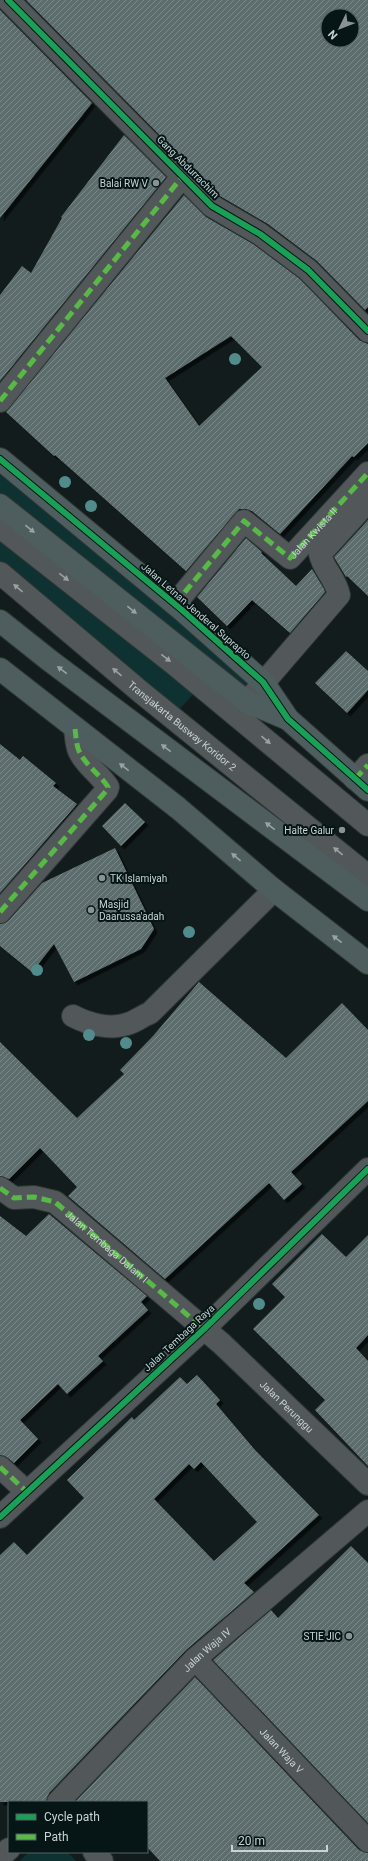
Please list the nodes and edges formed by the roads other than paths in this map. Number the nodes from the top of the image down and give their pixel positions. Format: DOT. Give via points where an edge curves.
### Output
graph roads {
  1 [pos="8,0"];
  2 [pos="182,177"];
  3 [pos="368,331"];
  4 [pos="0,402"];
  5 [pos="0,459"];
  6 [pos="368,473"];
  7 [pos="368,501"];
  8 [pos="0,505"];
  9 [pos="0,527"];
  10 [pos="0,573"];
  11 [pos="176,604"];
  12 [pos="0,621"];
  13 [pos="0,669"];
  14 [pos="263,682"];
  15 [pos="247,702"];
  16 [pos="288,719"];
  17 [pos="75,729"];
  18 [pos="364,778"];
  19 [pos="368,825"];
  20 [pos="368,876"];
  21 [pos="274,890"];
  22 [pos="368,900"];
  23 [pos="0,912"];
  24 [pos="368,963"];
  25 [pos="72,1016"];
  26 [pos="368,1169"];
  27 [pos="0,1188"];
  28 [pos="204,1329"];
  29 [pos="0,1467"];
  30 [pos="368,1484"];
  31 [pos="27,1492"];
  32 [pos="368,1511"];
  33 [pos="0,1517"];
  34 [pos="195,1659"];
  35 [pos="59,1801"];
  36 [pos="368,1841"];
  37 [pos="8,1850"];
  38 [pos="95,1853"];
  39 [pos="0,1858"];
  40 [pos="102,1861"];
  1 -- 2 [label="street, Gang Abdurrachim"];
  2 -- 3 [label="street, Gang Abdurrachim" via="212,206 260,234 308,270"];
  2 -- 4 [label="street"];
  5 -- 11 [label="main road, Jalan Letnan Jenderal Suprapto"];
  6 -- 11 [label="street, Jalan Kwista II" via="290,558 244,522"];
  7 -- 14 [label="street" via="320,554 321,560 337,585 339,595"];
  8 -- 15 [label="main road, Jalan Letnan Jenderal Suprapto, one-way"];
  9 -- 19 [label="street, one-way" via="178,668"];
  20 -- 10 [label="street, Transjakarta Busway Koridor 2, one-way" via="142,693"];
  11 -- 14 [label="main road, Jalan Letnan Jenderal Suprapto"];
  22 -- 12 [label="main road, one-way"];
  13 -- 17 [label="main road"];
  14 -- 15 [label="street"];
  14 -- 16 [label="main road, Jalan Letnan Jenderal Suprapto"];
  15 -- 16 [label="main road, Jalan Letnan Jenderal Suprapto"];
  16 -- 18 [label="main road, Jalan Letnan Jenderal Suprapto"];
  21 -- 17 [label="main road, one-way" via="178,808"];
  17 -- 23 [label="street" via="82,757 108,786 107,790"];
  24 -- 21 [label="main road, one-way"];
  21 -- 25 [label="street" via="150,1013 127,1024 111,1026 86,1023"];
  26 -- 28 [label="street, Jalan Tembaga Raya"];
  27 -- 28 [label="street, Jalan Tembaga Dalam I" via="14,1198 55,1202"];
  28 -- 30 [label="street, Jalan Perunggu"];
  28 -- 31 [label="street, Jalan Tembaga Raya"];
  29 -- 31 [label="street"];
  31 -- 33 [label="street, Jalan Tembaga Raya"];
  32 -- 34 [label="street, Jalan Waja IV"];
  34 -- 35 [label="street, Jalan Waja IV"];
  34 -- 36 [label="street, Jalan Waja V"];
  37 -- 39 [label="street"];
  38 -- 40 [label="street"];
}
